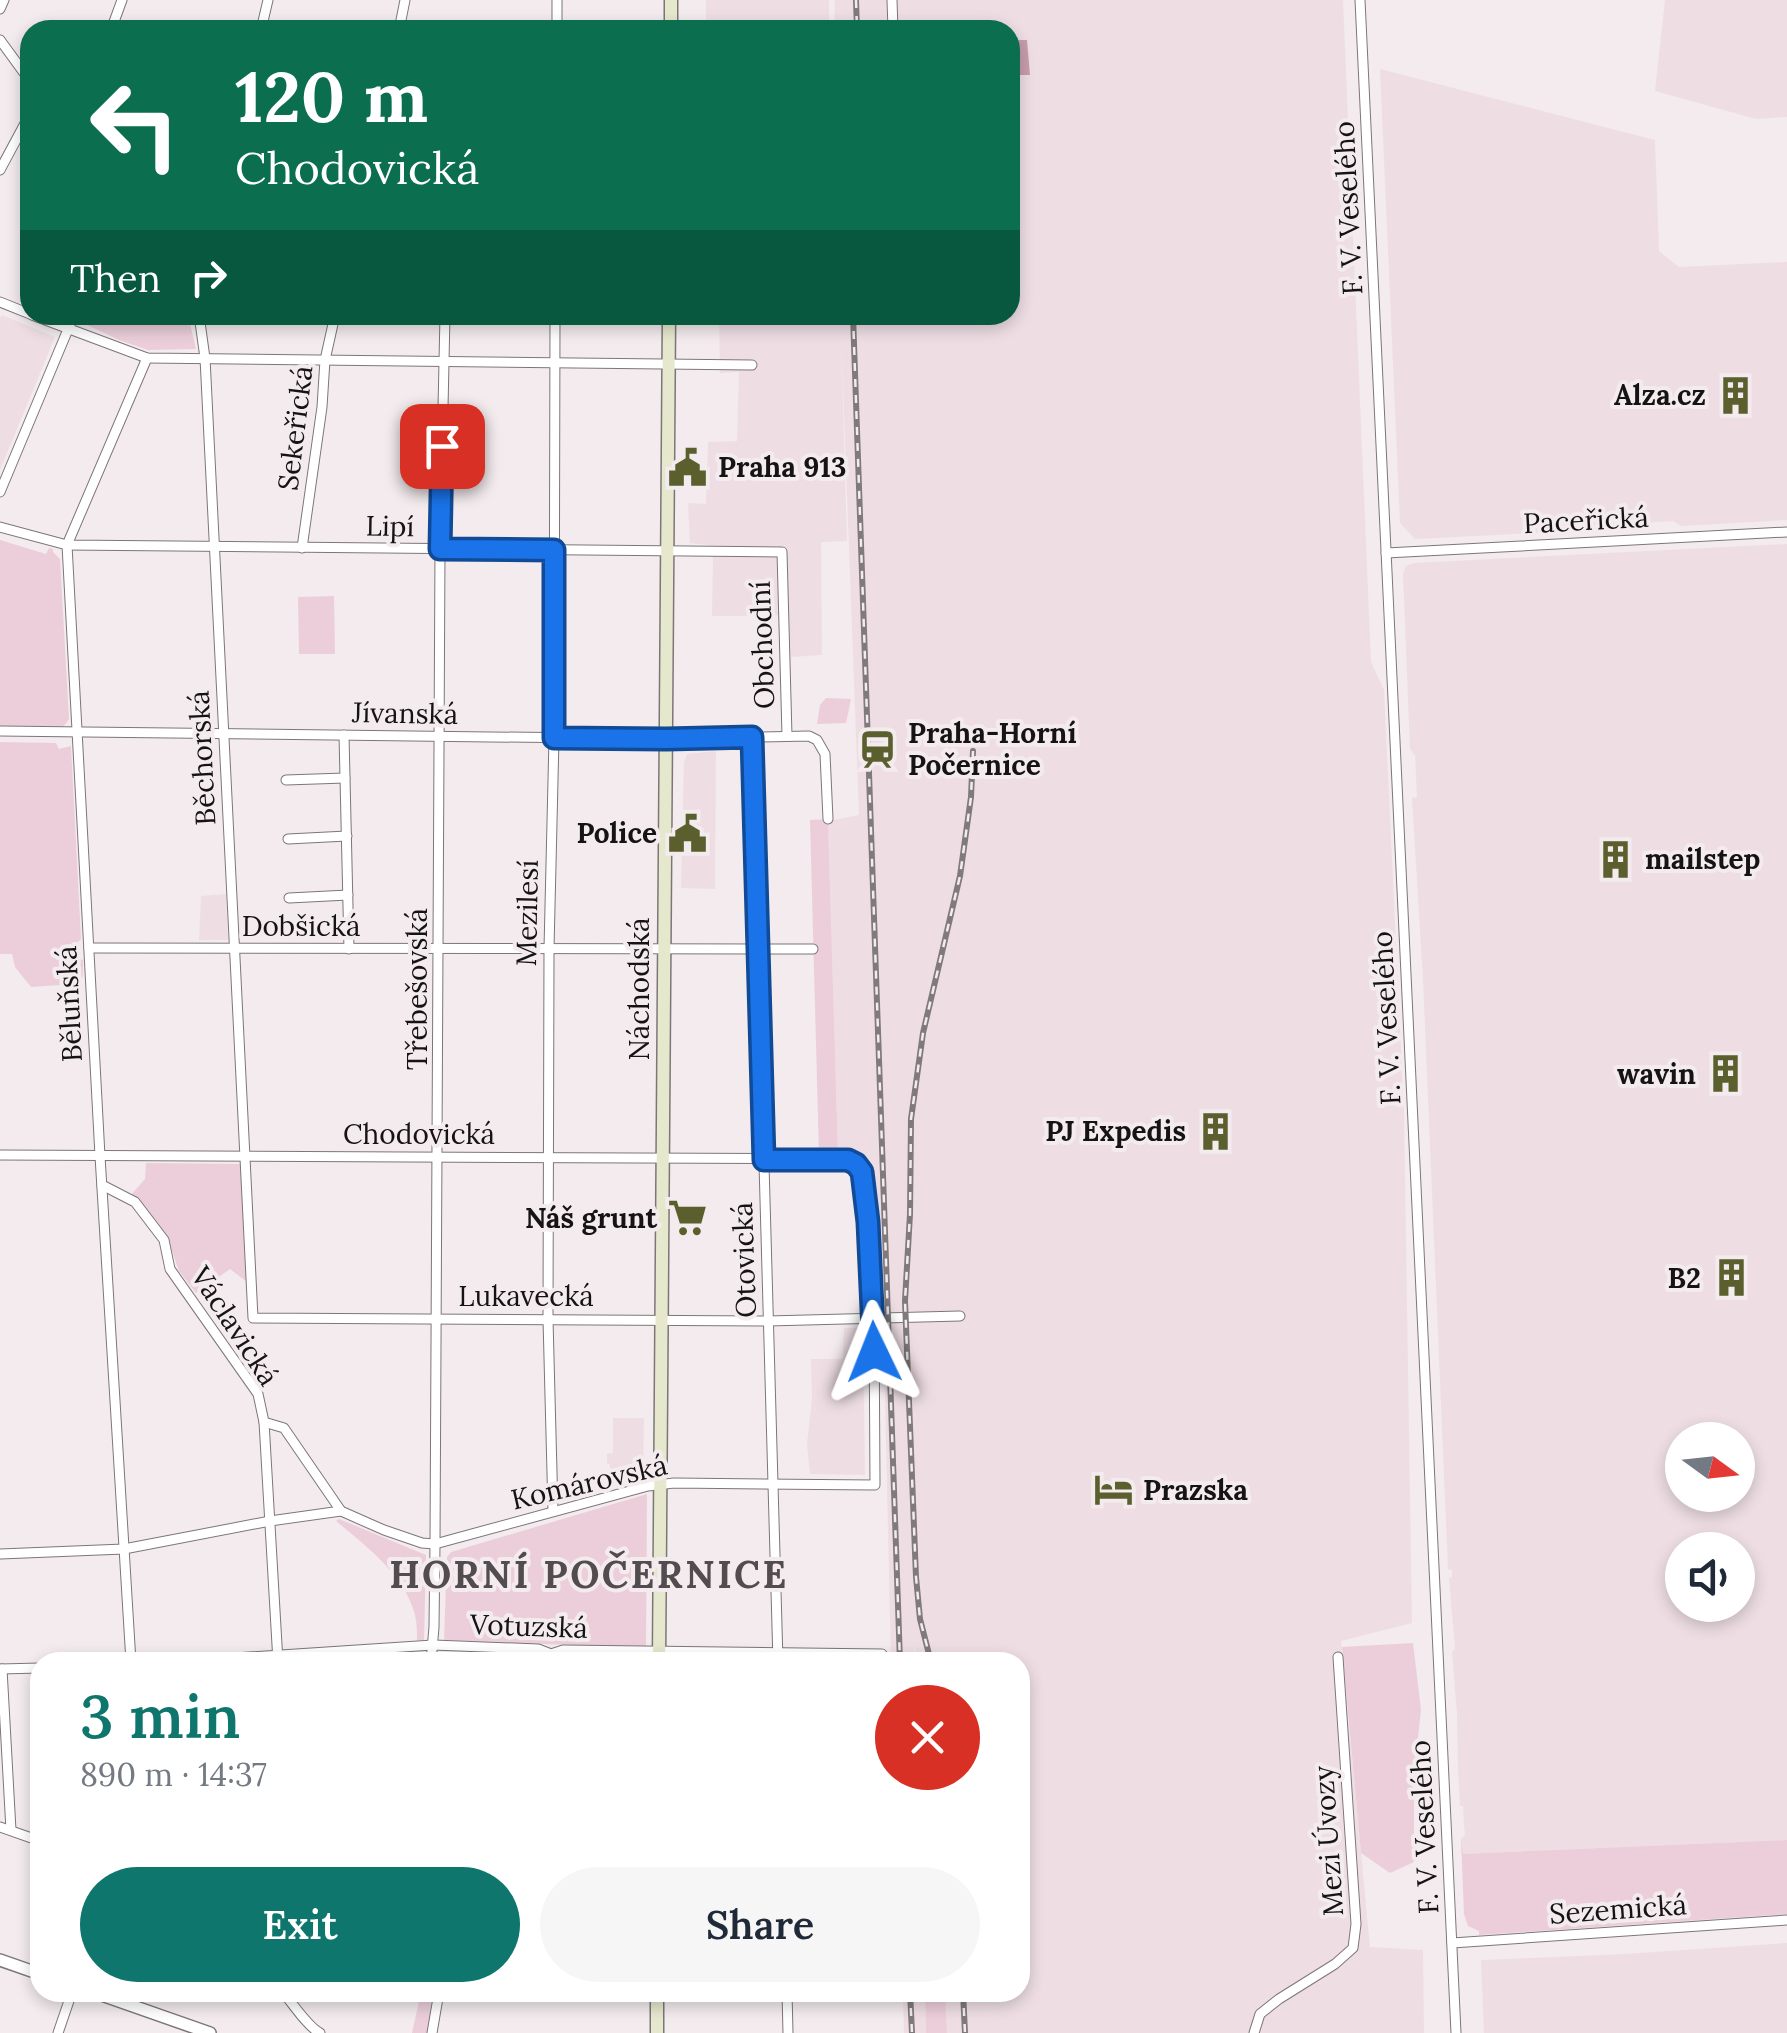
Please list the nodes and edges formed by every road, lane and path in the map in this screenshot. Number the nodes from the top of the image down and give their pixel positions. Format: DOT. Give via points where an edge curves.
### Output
graph roads {
  1 [pos="4,0"];
  2 [pos="1360,0"];
  3 [pos="0,9"];
  4 [pos="0,40"];
  5 [pos="20,67"];
  6 [pos="20,133"];
  7 [pos="0,170"];
  8 [pos="55,325"];
  9 [pos="69,325"];
  10 [pos="200,325"];
  11 [pos="333,325"];
  12 [pos="444,325"];
  13 [pos="555,325"];
  14 [pos="669,325"];
  15 [pos="67,330"];
  16 [pos="146,358"];
  17 [pos="205,358"];
  18 [pos="326,360"];
  19 [pos="444,362"];
  20 [pos="555,363"];
  21 [pos="668,364"];
  22 [pos="752,365"];
  23 [pos="0,492"];
  24 [pos="0,527"];
  25 [pos="1787,532"];
  26 [pos="67,545"];
  27 [pos="214,547"];
  28 [pos="302,548"];
  29 [pos="440,549"];
  30 [pos="554,550"];
  31 [pos="667,551"];
  32 [pos="782,552"];
  33 [pos="1386,553"];
  34 [pos="0,731"];
  35 [pos="77,732"];
  36 [pos="224,734"];
  37 [pos="344,735"];
  38 [pos="440,736"];
  39 [pos="787,736"];
  40 [pos="752,737"];
  41 [pos="554,738"];
  42 [pos="666,739"];
  43 [pos="345,778"];
  44 [pos="286,780"];
  45 [pos="828,819"];
  46 [pos="346,836"];
  47 [pos="288,839"];
  48 [pos="348,895"];
  49 [pos="289,898"];
  50 [pos="89,948"];
  51 [pos="234,949"];
  52 [pos="349,949"];
  53 [pos="440,949"];
  54 [pos="549,949"];
  55 [pos="664,949"];
  56 [pos="758,949"];
  57 [pos="813,949"];
  58 [pos="0,1155"];
  59 [pos="100,1156"];
  60 [pos="244,1156"];
  61 [pos="438,1157"];
  62 [pos="549,1158"];
  63 [pos="663,1158"];
  64 [pos="764,1160"];
  65 [pos="102,1185"];
  66 [pos="960,1316"];
  67 [pos="436,1318"];
  68 [pos="874,1318"];
  69 [pos="548,1319"];
  70 [pos="662,1320"];
  71 [pos="768,1321"];
  72 [pos="264,1422"];
  73 [pos="773,1483"];
  74 [pos="660,1484"];
  75 [pos="341,1510"];
  76 [pos="552,1511"];
  77 [pos="270,1521"];
  78 [pos="435,1544"];
  79 [pos="124,1548"];
  80 [pos="0,1554"];
  81 [pos="432,1644"];
  82 [pos="130,1652"];
  83 [pos="278,1652"];
  84 [pos="350,1652"];
  85 [pos="432,1652"];
  86 [pos="542,1652"];
  87 [pos="560,1652"];
  88 [pos="591,1652"];
  89 [pos="660,1652"];
  90 [pos="778,1652"];
  91 [pos="1338,1657"];
  92 [pos="30,1668"];
  93 [pos="1,1669"];
  94 [pos="5,1829"];
  95 [pos="30,1837"];
  96 [pos="1787,1920"];
  97 [pos="1452,1943"];
  98 [pos="0,1960"];
  99 [pos="30,1970"];
  100 [pos="69,2002"];
  101 [pos="117,2002"];
  102 [pos="292,2002"];
  103 [pos="437,2002"];
  104 [pos="657,2002"];
  105 [pos="787,2002"];
  106 [pos="180,2028"];
  107 [pos="58,2033"];
  108 [pos="210,2033"];
  109 [pos="320,2033"];
  110 [pos="432,2033"];
  111 [pos="657,2033"];
  112 [pos="788,2033"];
  113 [pos="1254,2033"];
  114 [pos="1456,2033"];
  1 -- 3 [label="street"];
  2 -- 33 [label="street, F. V. Veselého"];
  4 -- 5 [label="street"];
  6 -- 7 [label="street"];
  8 -- 15 [label="street"];
  9 -- 15 [label="street"];
  10 -- 17 [label="street, Běchorská"];
  11 -- 18 [label="street, Sekeřická"];
  12 -- 19 [label="street, Třebešovská"];
  13 -- 20 [label="street, Mezilesí"];
  14 -- 21 [label="main road, Náchodská"];
  15 -- 16 [label="street"];
  15 -- 23 [label="street"];
  16 -- 17 [label="street"];
  16 -- 26 [label="street, Běluňská"];
  17 -- 18 [label="street"];
  17 -- 27 [label="street, Běchorská"];
  18 -- 19 [label="street"];
  18 -- 28 [label="street, Sekeřická"];
  19 -- 20 [label="street"];
  19 -- 29 [label="street, Třebešovská"];
  20 -- 21 [label="street"];
  20 -- 30 [label="street, Mezilesí"];
  21 -- 22 [label="street"];
  21 -- 31 [label="main road, Náchodská"];
  24 -- 26 [label="street, Lipí"];
  25 -- 33 [label="street, Paceřická"];
  26 -- 27 [label="street, Lipí"];
  26 -- 35 [label="street, Běluňská"];
  27 -- 28 [label="street, Lipí"];
  27 -- 36 [label="street, Běchorská"];
  28 -- 29 [label="street, Lipí"];
  29 -- 30 [label="street, Lipí"];
  29 -- 38 [label="street, Třebešovská"];
  30 -- 31 [label="street, Lipí"];
  30 -- 41 [label="street, Mezilesí"];
  31 -- 32 [label="street, Lipí"];
  31 -- 42 [label="main road, Náchodská"];
  32 -- 39 [label="street, Obchodní"];
  33 -- 97 [label="street, F. V. Veselého"];
  34 -- 35 [label="street, Jívanská"];
  35 -- 36 [label="street, Jívanská"];
  35 -- 50 [label="street, Běluňská"];
  36 -- 37 [label="street, Jívanská"];
  36 -- 51 [label="street, Běchorská"];
  37 -- 38 [label="street, Jívanská"];
  37 -- 43 [label="street"];
  38 -- 41 [label="street, Jívanská"];
  38 -- 53 [label="street, Třebešovská"];
  39 -- 40 [label="street, Jívanská"];
  39 -- 45 [label="street, Jívanská" via="809,736 825,754"];
  40 -- 42 [label="street, Jívanská"];
  40 -- 56 [label="street, Otovická"];
  41 -- 42 [label="street, Jívanská"];
  41 -- 54 [label="street, Mezilesí"];
  42 -- 55 [label="main road, Náchodská"];
  43 -- 44 [label="street"];
  43 -- 46 [label="street"];
  46 -- 47 [label="street"];
  46 -- 48 [label="street"];
  48 -- 49 [label="street"];
  48 -- 52 [label="street"];
  50 -- 51 [label="street, Dobšická"];
  50 -- 59 [label="street, Běluňská"];
  51 -- 52 [label="street, Dobšická"];
  51 -- 60 [label="street, Běchorská"];
  52 -- 53 [label="street, Dobšická"];
  53 -- 54 [label="street, Dobšická"];
  53 -- 61 [label="street, Třebešovská"];
  54 -- 55 [label="street, Dobšická"];
  54 -- 62 [label="street, Mezilesí"];
  55 -- 56 [label="street, Dobšická"];
  55 -- 63 [label="main road, Náchodská"];
  56 -- 57 [label="street, Dobšická"];
  56 -- 64 [label="street, Otovická"];
  58 -- 59 [label="street, Chodovická"];
  59 -- 60 [label="street, Chodovická"];
  59 -- 65 [label="street, Běluňská"];
  60 -- 61 [label="street, Chodovická"];
  60 -- 67 [label="street, Lukavecká" via="252,1318"];
  61 -- 62 [label="street, Chodovická"];
  61 -- 67 [label="street, Třebešovská"];
  62 -- 63 [label="street, Chodovická"];
  62 -- 69 [label="street, Mezilesí"];
  63 -- 64 [label="street, Chodovická"];
  63 -- 70 [label="main road, Náchodská"];
  64 -- 68 [label="street, Chodovická" via="848,1160 862,1172"];
  64 -- 71 [label="street, Otovická"];
  65 -- 72 [label="street, Václavická" via="135,1202 164,1240 170,1269 258,1394"];
  65 -- 79 [label="street, Běluňská"];
  66 -- 68 [label="street, Lukavecká"];
  67 -- 69 [label="street, Lukavecká"];
  67 -- 78 [label="street, Třebešovská"];
  68 -- 71 [label="street, Lukavecká"];
  68 -- 73 [label="street, Komárovská" via="876,1484"];
  69 -- 70 [label="street, Lukavecká"];
  69 -- 76 [label="street, Mezilesí"];
  70 -- 71 [label="street, Lukavecká"];
  70 -- 74 [label="main road, Náchodská"];
  71 -- 73 [label="street, Otovická"];
  72 -- 75 [label="street, Václavická" via="284,1428"];
  72 -- 77 [label="street"];
  73 -- 74 [label="street, Komárovská"];
  73 -- 90 [label="street, Otovická"];
  74 -- 76 [label="street, Komárovská"];
  74 -- 89 [label="main road, Náchodská"];
  75 -- 77 [label="street"];
  75 -- 78 [label="street"];
  76 -- 78 [label="street, Komárovská"];
  77 -- 79 [label="street"];
  77 -- 83 [label="street"];
  78 -- 81 [label="street, Třebešovská"];
  79 -- 80 [label="street"];
  79 -- 82 [label="street, Běluňská"];
  81 -- 84 [label="street, Votuzská"];
  81 -- 85 [label="street, Třebešovská"];
  81 -- 86 [label="street, Votuzská"];
  87 -- 88 [label="street, Votuzská"];
  91 -- 113 [label="street, Mezi Úvozy" via="1353,1948 1260,2014"];
  92 -- 93 [label="street"];
  93 -- 94 [label="street"];
  94 -- 95 [label="street"];
  96 -- 97 [label="street, Sezemická"];
  97 -- 114 [label="street, F. V. Veselého"];
  98 -- 99 [label="street"];
  100 -- 107 [label="street"];
  101 -- 106 [label="street"];
  102 -- 109 [label="street"];
  103 -- 110 [label="street"];
  104 -- 111 [label="main road"];
  105 -- 112 [label="street"];
  106 -- 108 [label="street"];
}
